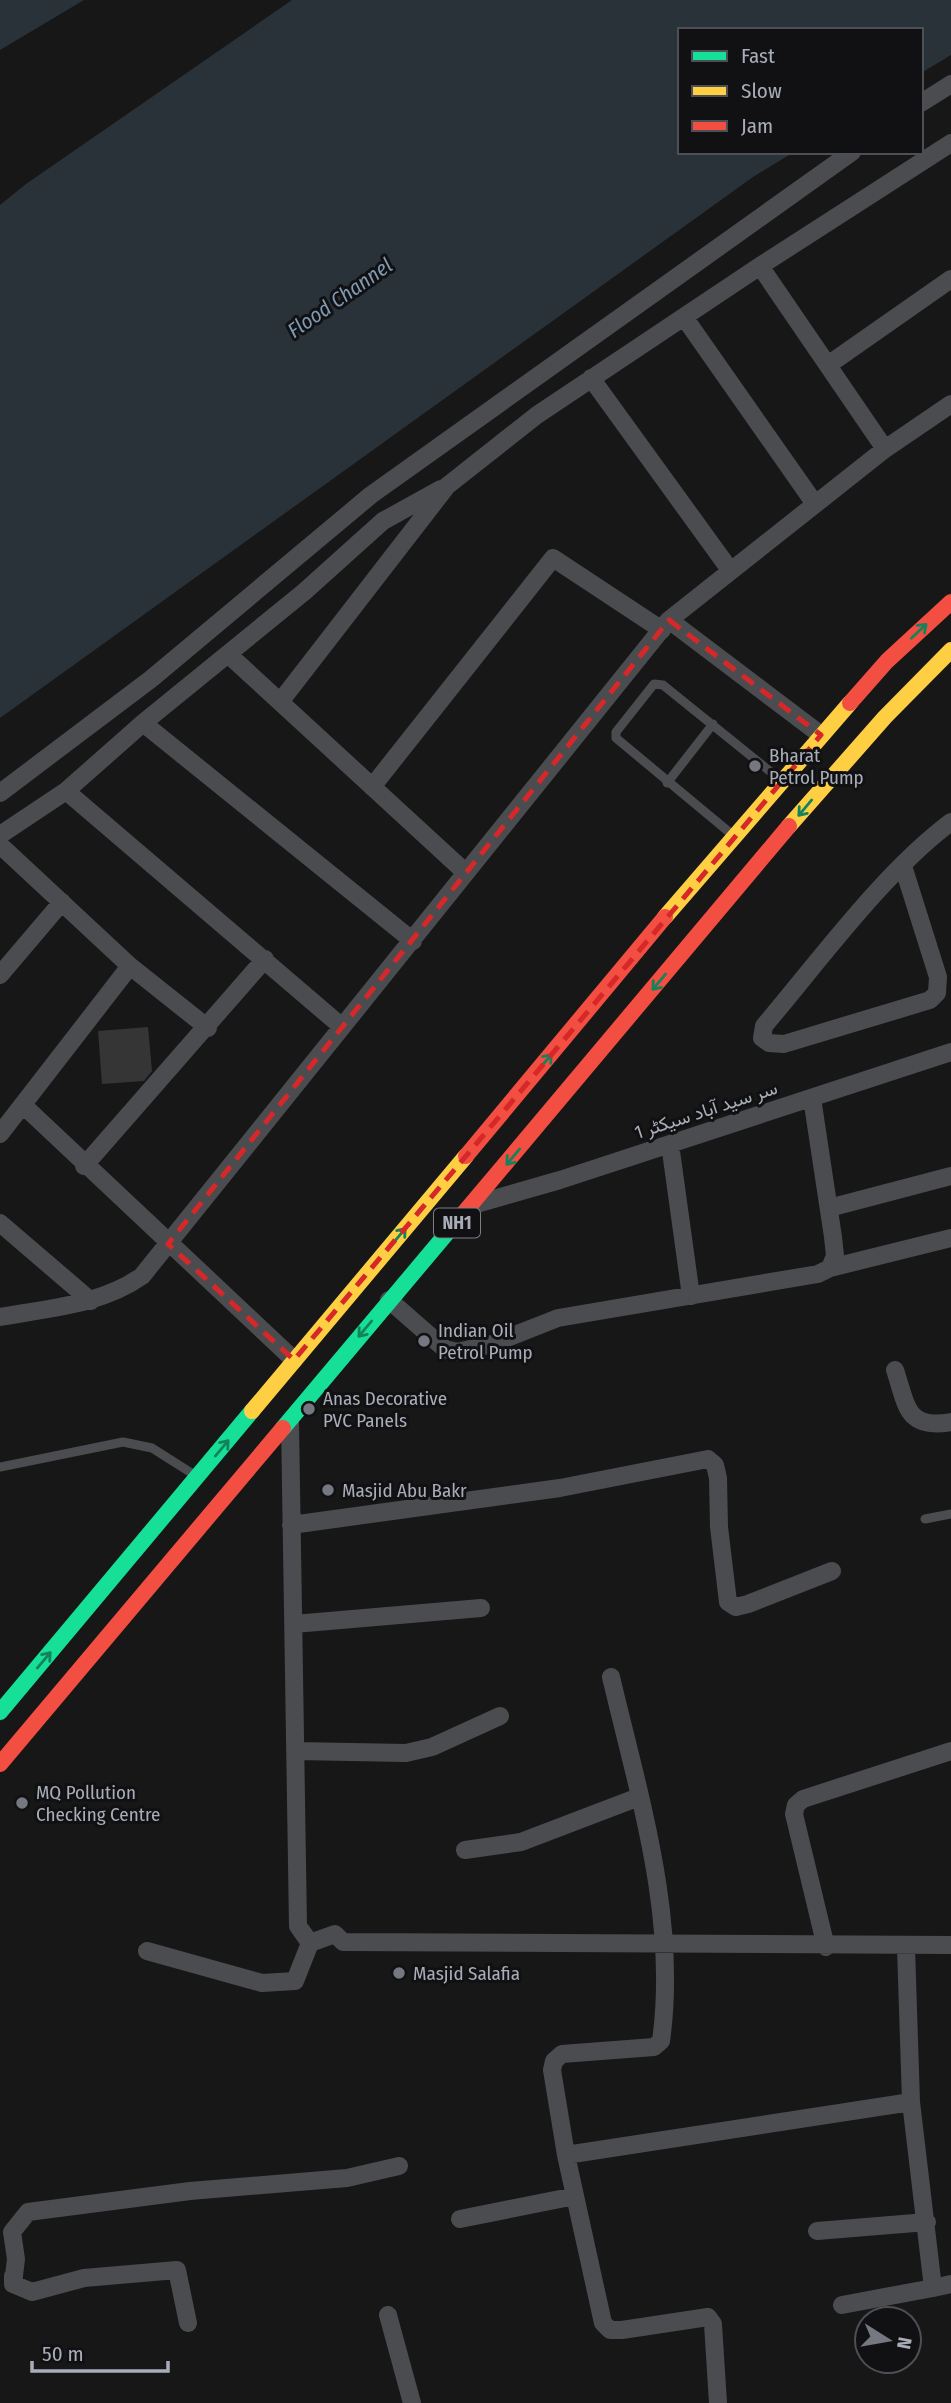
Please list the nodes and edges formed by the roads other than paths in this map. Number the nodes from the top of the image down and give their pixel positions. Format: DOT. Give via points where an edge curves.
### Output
graph roads {
  1 [pos="951,84"];
  2 [pos="923,102"];
  3 [pos="951,143"];
  4 [pos="849,154"];
  5 [pos="760,266"];
  6 [pos="951,279"];
  7 [pos="684,317"];
  8 [pos="828,365"];
  9 [pos="591,378"];
  10 [pos="951,404"];
  11 [pos="885,449"];
  12 [pos="447,486"];
  13 [pos="815,504"];
  14 [pos="730,570"];
  15 [pos="951,602"];
  16 [pos="915,613"];
  17 [pos="665,625"];
  18 [pos="951,650"];
  19 [pos="229,655"];
  20 [pos="951,669"];
  21 [pos="859,693"];
  22 [pos="280,702"];
  23 [pos="886,717"];
  24 [pos="143,723"];
  25 [pos="713,724"];
  26 [pos="821,735"];
  27 [pos="781,780"];
  28 [pos="667,783"];
  29 [pos="372,787"];
  30 [pos="65,791"];
  31 [pos="0,793"];
  32 [pos="951,821"];
  33 [pos="0,835"];
  34 [pos="733,836"];
  35 [pos="0,845"];
  36 [pos="902,866"];
  37 [pos="465,872"];
  38 [pos="62,902"];
  39 [pos="413,941"];
  40 [pos="265,959"];
  41 [pos="130,966"];
  42 [pos="0,975"];
  43 [pos="341,1026"];
  44 [pos="208,1028"];
  45 [pos="951,1052"];
  46 [pos="812,1098"];
  47 [pos="23,1105"];
  48 [pos="0,1134"];
  49 [pos="670,1144"];
  50 [pos="84,1166"];
  51 [pos="951,1176"];
  52 [pos="473,1205"];
  53 [pos="829,1208"];
  54 [pos="0,1223"];
  55 [pos="951,1238"];
  56 [pos="168,1244"];
  57 [pos="830,1268"];
  58 [pos="691,1296"];
  59 [pos="389,1300"];
  60 [pos="91,1301"];
  61 [pos="0,1317"];
  62 [pos="295,1360"];
  63 [pos="895,1370"];
  64 [pos="290,1419"];
  65 [pos="951,1422"];
  66 [pos="0,1467"];
  67 [pos="197,1477"];
  68 [pos="951,1514"];
  69 [pos="925,1519"];
  70 [pos="291,1525"];
  71 [pos="832,1571"];
  72 [pos="481,1608"];
  73 [pos="294,1624"];
  74 [pos="611,1677"];
  75 [pos="0,1712"];
  76 [pos="500,1716"];
  77 [pos="296,1751"];
  78 [pos="951,1751"];
  79 [pos="0,1764"];
  80 [pos="639,1797"];
  81 [pos="465,1850"];
  82 [pos="666,1942"];
  83 [pos="310,1943"];
  84 [pos="951,1945"];
  85 [pos="826,1947"];
  86 [pos="906,1947"];
  87 [pos="147,1951"];
  88 [pos="911,2102"];
  89 [pos="566,2155"];
  90 [pos="399,2166"];
  91 [pos="575,2196"];
  92 [pos="460,2219"];
  93 [pos="927,2222"];
  94 [pos="817,2231"];
  95 [pos="6,2232"];
  96 [pos="951,2284"];
  97 [pos="933,2288"];
  98 [pos="842,2305"];
  99 [pos="388,2315"];
  100 [pos="188,2323"];
  101 [pos="412,2403"];
  102 [pos="718,2403"];
  1 -- 2 [label="street"];
  3 -- 5 [label="street"];
  4 -- 31 [label="street" via="371,495 151,679"];
  5 -- 7 [label="street"];
  5 -- 8 [label="street"];
  6 -- 8 [label="street"];
  7 -- 9 [label="street"];
  7 -- 13 [label="street"];
  8 -- 11 [label="street"];
  9 -- 12 [label="street"];
  9 -- 14 [label="street"];
  10 -- 11 [label="street"];
  11 -- 13 [label="street"];
  12 -- 19 [label="street" via="383,521"];
  12 -- 22 [label="street"];
  13 -- 14 [label="street"];
  14 -- 17 [label="street"];
  21 -- 15 [label="highway, NH1, one-way"];
  16 -- 21 [label="highway" via="895,632"];
  17 -- 26 [label="street"];
  17 -- 29 [label="street" via="553,558"];
  17 -- 37 [label="street"];
  18 -- 23 [label="highway, NH1"];
  19 -- 22 [label="street"];
  19 -- 24 [label="street"];
  20 -- 23 [label="highway"];
  21 -- 26 [label="highway, NH1"];
  22 -- 29 [label="street"];
  23 -- 52 [label="highway, NH1, one-way"];
  24 -- 30 [label="street"];
  24 -- 39 [label="street"];
  25 -- 27 [label="lane"];
  25 -- 28 [label="lane"];
  25 -- 28 [label="lane" via="663,685 654,684 616,738"];
  26 -- 27 [label="highway, NH1"];
  27 -- 34 [label="highway, NH1"];
  28 -- 34 [label="lane"];
  29 -- 37 [label="street"];
  30 -- 33 [label="street"];
  30 -- 40 [label="street"];
  32 -- 36 [label="street"];
  62 -- 34 [label="highway, NH1, one-way"];
  35 -- 38 [label="street"];
  36 -- 36 [label="street" via="938,977 937,993 930,1000 784,1044 762,1038 764,1026"];
  37 -- 39 [label="street"];
  38 -- 41 [label="street"];
  38 -- 42 [label="street"];
  39 -- 43 [label="street"];
  40 -- 43 [label="street"];
  40 -- 44 [label="street"];
  41 -- 44 [label="street"];
  41 -- 47 [label="street"];
  43 -- 56 [label="street"];
  44 -- 50 [label="street"];
  45 -- 46 [label="street, سر سید آباد سیکٹر 1"];
  46 -- 49 [label="street, سر سید آباد سیکٹر 1"];
  46 -- 53 [label="street"];
  47 -- 48 [label="street"];
  47 -- 50 [label="street"];
  49 -- 52 [label="street, سر سید آباد سیکٹر 1"];
  49 -- 58 [label="street"];
  50 -- 56 [label="street"];
  51 -- 53 [label="street"];
  52 -- 59 [label="highway, NH1"];
  53 -- 57 [label="street" via="835,1256"];
  54 -- 60 [label="street"];
  55 -- 57 [label="street"];
  56 -- 60 [label="street" via="142,1276 124,1289"];
  56 -- 62 [label="street"];
  57 -- 58 [label="street" via="818,1274"];
  58 -- 59 [label="street" via="558,1318 492,1344 457,1352 445,1349"];
  59 -- 64 [label="highway, NH1, one-way"];
  60 -- 61 [label="street"];
  67 -- 62 [label="highway, NH1, one-way"];
  63 -- 65 [label="street" via="915,1420 925,1425"];
  64 -- 70 [label="street"];
  64 -- 79 [label="highway, NH1"];
  66 -- 67 [label="lane" via="122,1442 152,1448"];
  75 -- 67 [label="highway, NH1, one-way"];
  68 -- 69 [label="lane"];
  70 -- 71 [label="street" via="547,1490 708,1459 718,1478 728,1602 736,1607 748,1604"];
  70 -- 73 [label="street"];
  72 -- 73 [label="street"];
  73 -- 77 [label="street"];
  74 -- 80 [label="street"];
  76 -- 77 [label="street" via="432,1747 406,1753"];
  77 -- 83 [label="street" via="298,1926"];
  78 -- 85 [label="street" via="796,1805 794,1814"];
  80 -- 81 [label="street" via="521,1842"];
  80 -- 82 [label="street"];
  82 -- 83 [label="street" via="343,1942 335,1934"];
  82 -- 85 [label="street"];
  82 -- 89 [label="street" via="662,2042 654,2047 562,2053 554,2061"];
  83 -- 87 [label="street" via="295,1981 262,1983"];
  84 -- 86 [label="street"];
  85 -- 86 [label="street"];
  86 -- 88 [label="street"];
  88 -- 89 [label="street"];
  88 -- 93 [label="street"];
  89 -- 91 [label="street"];
  90 -- 95 [label="street" via="347,2178 190,2191 29,2212"];
  91 -- 92 [label="street"];
  91 -- 102 [label="street" via="603,2323 610,2330 622,2330 708,2317 713,2324"];
  93 -- 94 [label="street"];
  93 -- 97 [label="street"];
  95 -- 100 [label="street" via="16,2259 13,2284 32,2292 84,2278 177,2270"];
  96 -- 97 [label="street"];
  97 -- 98 [label="street"];
  99 -- 101 [label="street"];
}
